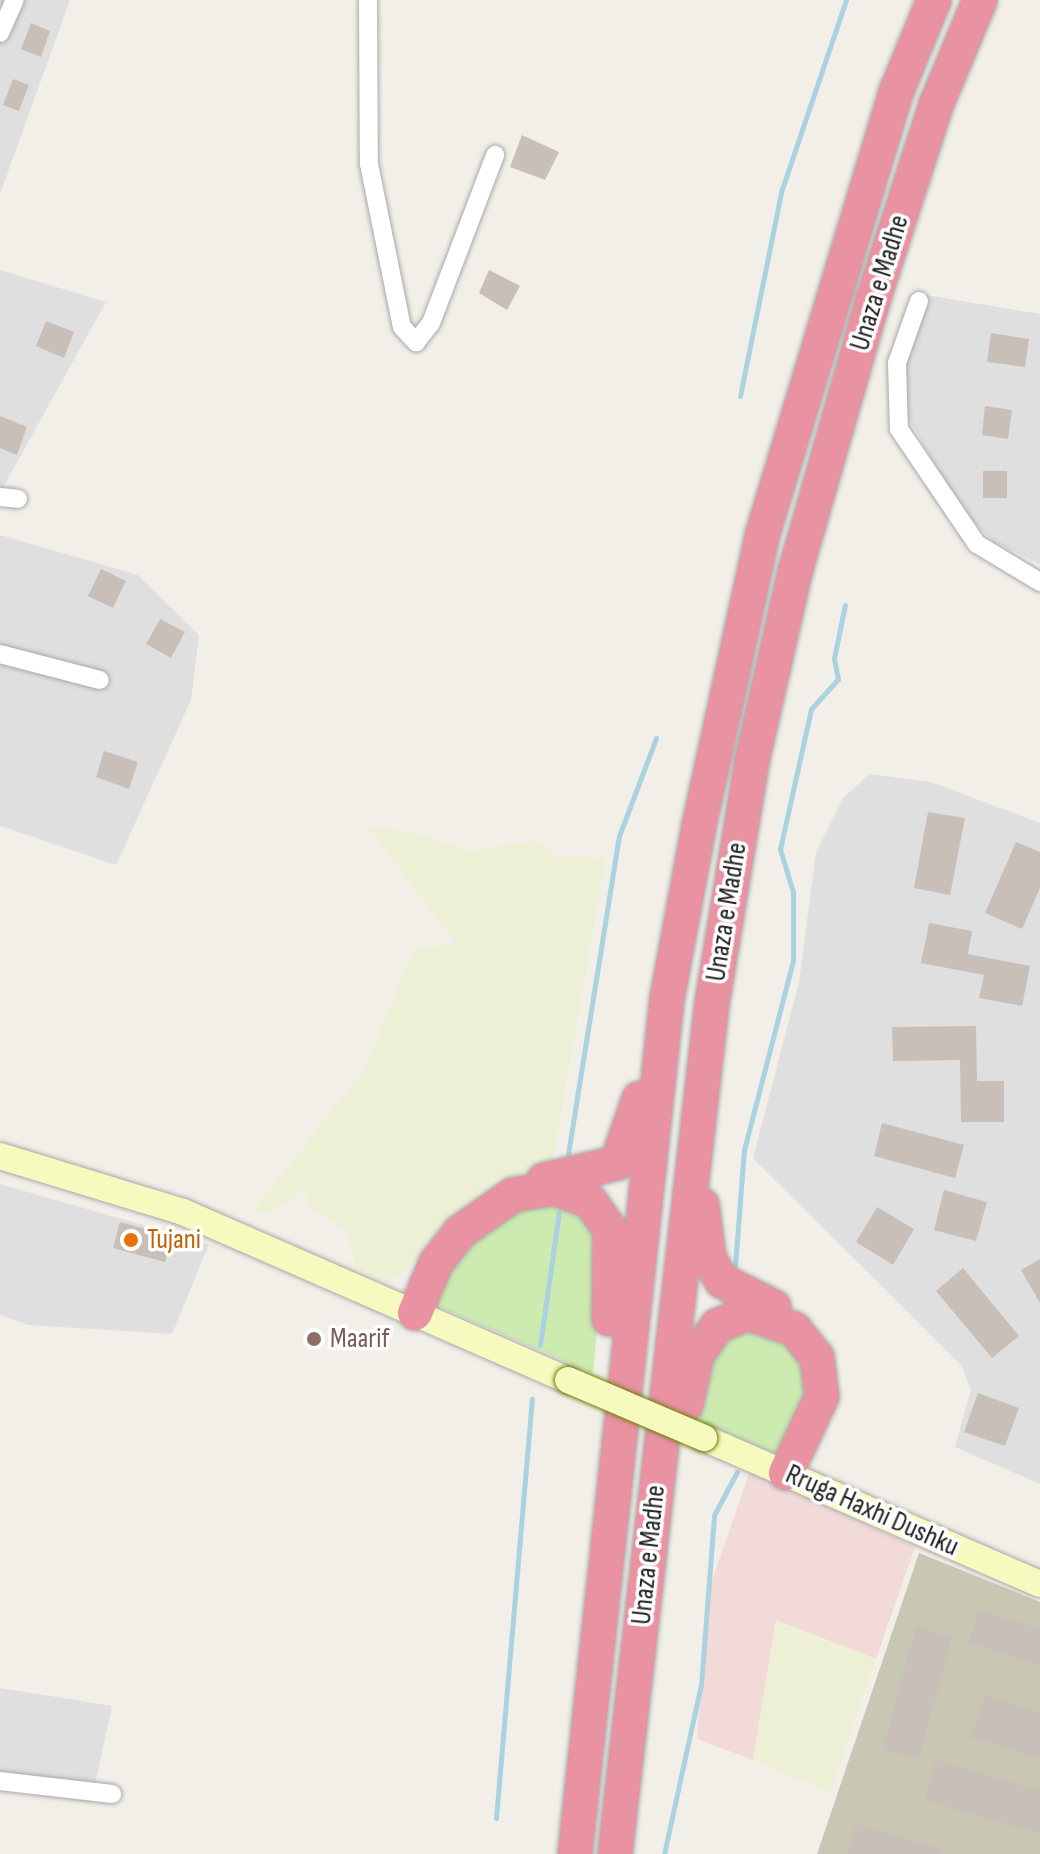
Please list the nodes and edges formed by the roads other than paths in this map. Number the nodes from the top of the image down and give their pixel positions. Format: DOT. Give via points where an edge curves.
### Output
graph roads {
  1 [pos="15,0"];
  2 [pos="368,0"];
  3 [pos="934,0"];
  4 [pos="980,0"];
  5 [pos="0,33"];
  6 [pos="495,155"];
  7 [pos="919,301"];
  8 [pos="1040,582"];
  9 [pos="0,654"];
  10 [pos="100,680"];
  11 [pos="667,999"];
  12 [pos="712,1003"];
  13 [pos="0,1156"];
  14 [pos="407,1309"];
  15 [pos="797,1478"];
  16 [pos="1040,1584"];
  17 [pos="592,1678"];
  18 [pos="634,1687"];
  19 [pos="0,1781"];
  20 [pos="112,1794"];
  21 [pos="575,1854"];
  22 [pos="615,1854"];
  1 -- 5 [label="street"];
  2 -- 6 [label="street" via="369,164 402,327 416,342 431,323"];
  3 -- 11 [label="highway, Unaza e Madhe" via="897,90 763,533"];
  4 -- 12 [label="highway, Unaza e Madhe" via="936,105 877,286 795,572 752,761"];
  7 -- 8 [label="street" via="897,363 899,429 977,544"];
  9 -- 10 [label="street"];
  11 -- 14 [label="highway" via="617,1163 502,1191 448,1233"];
  11 -- 17 [label="highway, Unaza e Madhe"];
  12 -- 15 [label="highway" via="706,1245 733,1291 800,1319 829,1355 832,1400"];
  12 -- 18 [label="highway, Unaza e Madhe"];
  13 -- 14 [label="street" via="183,1212"];
  14 -- 15 [label="street, Rruga Haxhi Dushku, bridge"];
  14 -- 17 [label="highway" via="446,1248 513,1195 574,1192 610,1230 613,1283 584,1609"];
  15 -- 16 [label="street, Rruga Haxhi Dushku"];
  15 -- 18 [label="highway" via="817,1414 820,1366 794,1329 762,1314 735,1315 707,1337 689,1376 660,1625"];
  17 -- 21 [label="highway, Unaza e Madhe"];
  18 -- 22 [label="highway, Unaza e Madhe"];
  19 -- 20 [label="street"];
}
